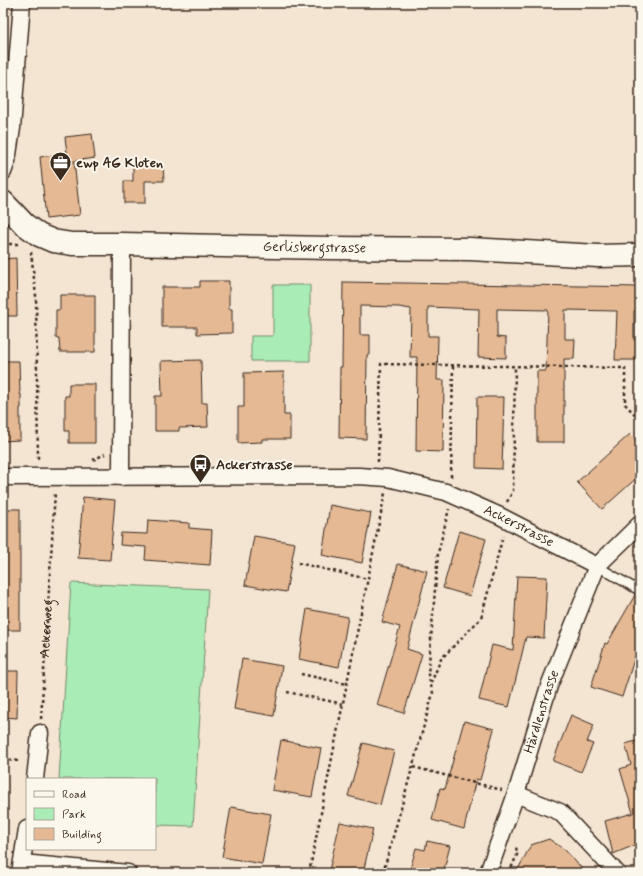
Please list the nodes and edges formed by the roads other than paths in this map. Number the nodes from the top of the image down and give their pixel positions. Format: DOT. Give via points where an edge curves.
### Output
graph roads {
  1 [pos="22,3"];
  2 [pos="3,172"];
  3 [pos="3,202"];
  4 [pos="122,244"];
  5 [pos="640,255"];
  6 [pos="3,477"];
  7 [pos="121,477"];
  8 [pos="640,524"];
  9 [pos="597,566"];
  10 [pos="640,591"];
  11 [pos="40,733"];
  12 [pos="35,778"];
  13 [pos="516,794"];
  14 [pos="26,836"];
  15 [pos="21,868"];
  16 [pos="128,873"];
  17 [pos="488,873"];
  18 [pos="616,873"];
  1 -- 2 [label="street" via="12,128"];
  3 -- 4 [label="street, Gerlisbergstrasse" via="24,224 53,241 72,244"];
  4 -- 5 [label="street, Gerlisbergstrasse" via="470,249 598,256"];
  4 -- 7 [label="street"];
  6 -- 7 [label="street, Ackerstrasse"];
  7 -- 9 [label="street, Ackerstrasse" via="383,478 449,493"];
  8 -- 9 [label="street, Härdlenstrasse"];
  9 -- 10 [label="lane"];
  9 -- 13 [label="street, Härdlenstrasse" via="549,686"];
  11 -- 12 [label="street"];
  13 -- 17 [label="street, Härdlenstrasse"];
  13 -- 18 [label="street" via="560,812"];
  14 -- 15 [label="street"];
  15 -- 16 [label="street"];
}
